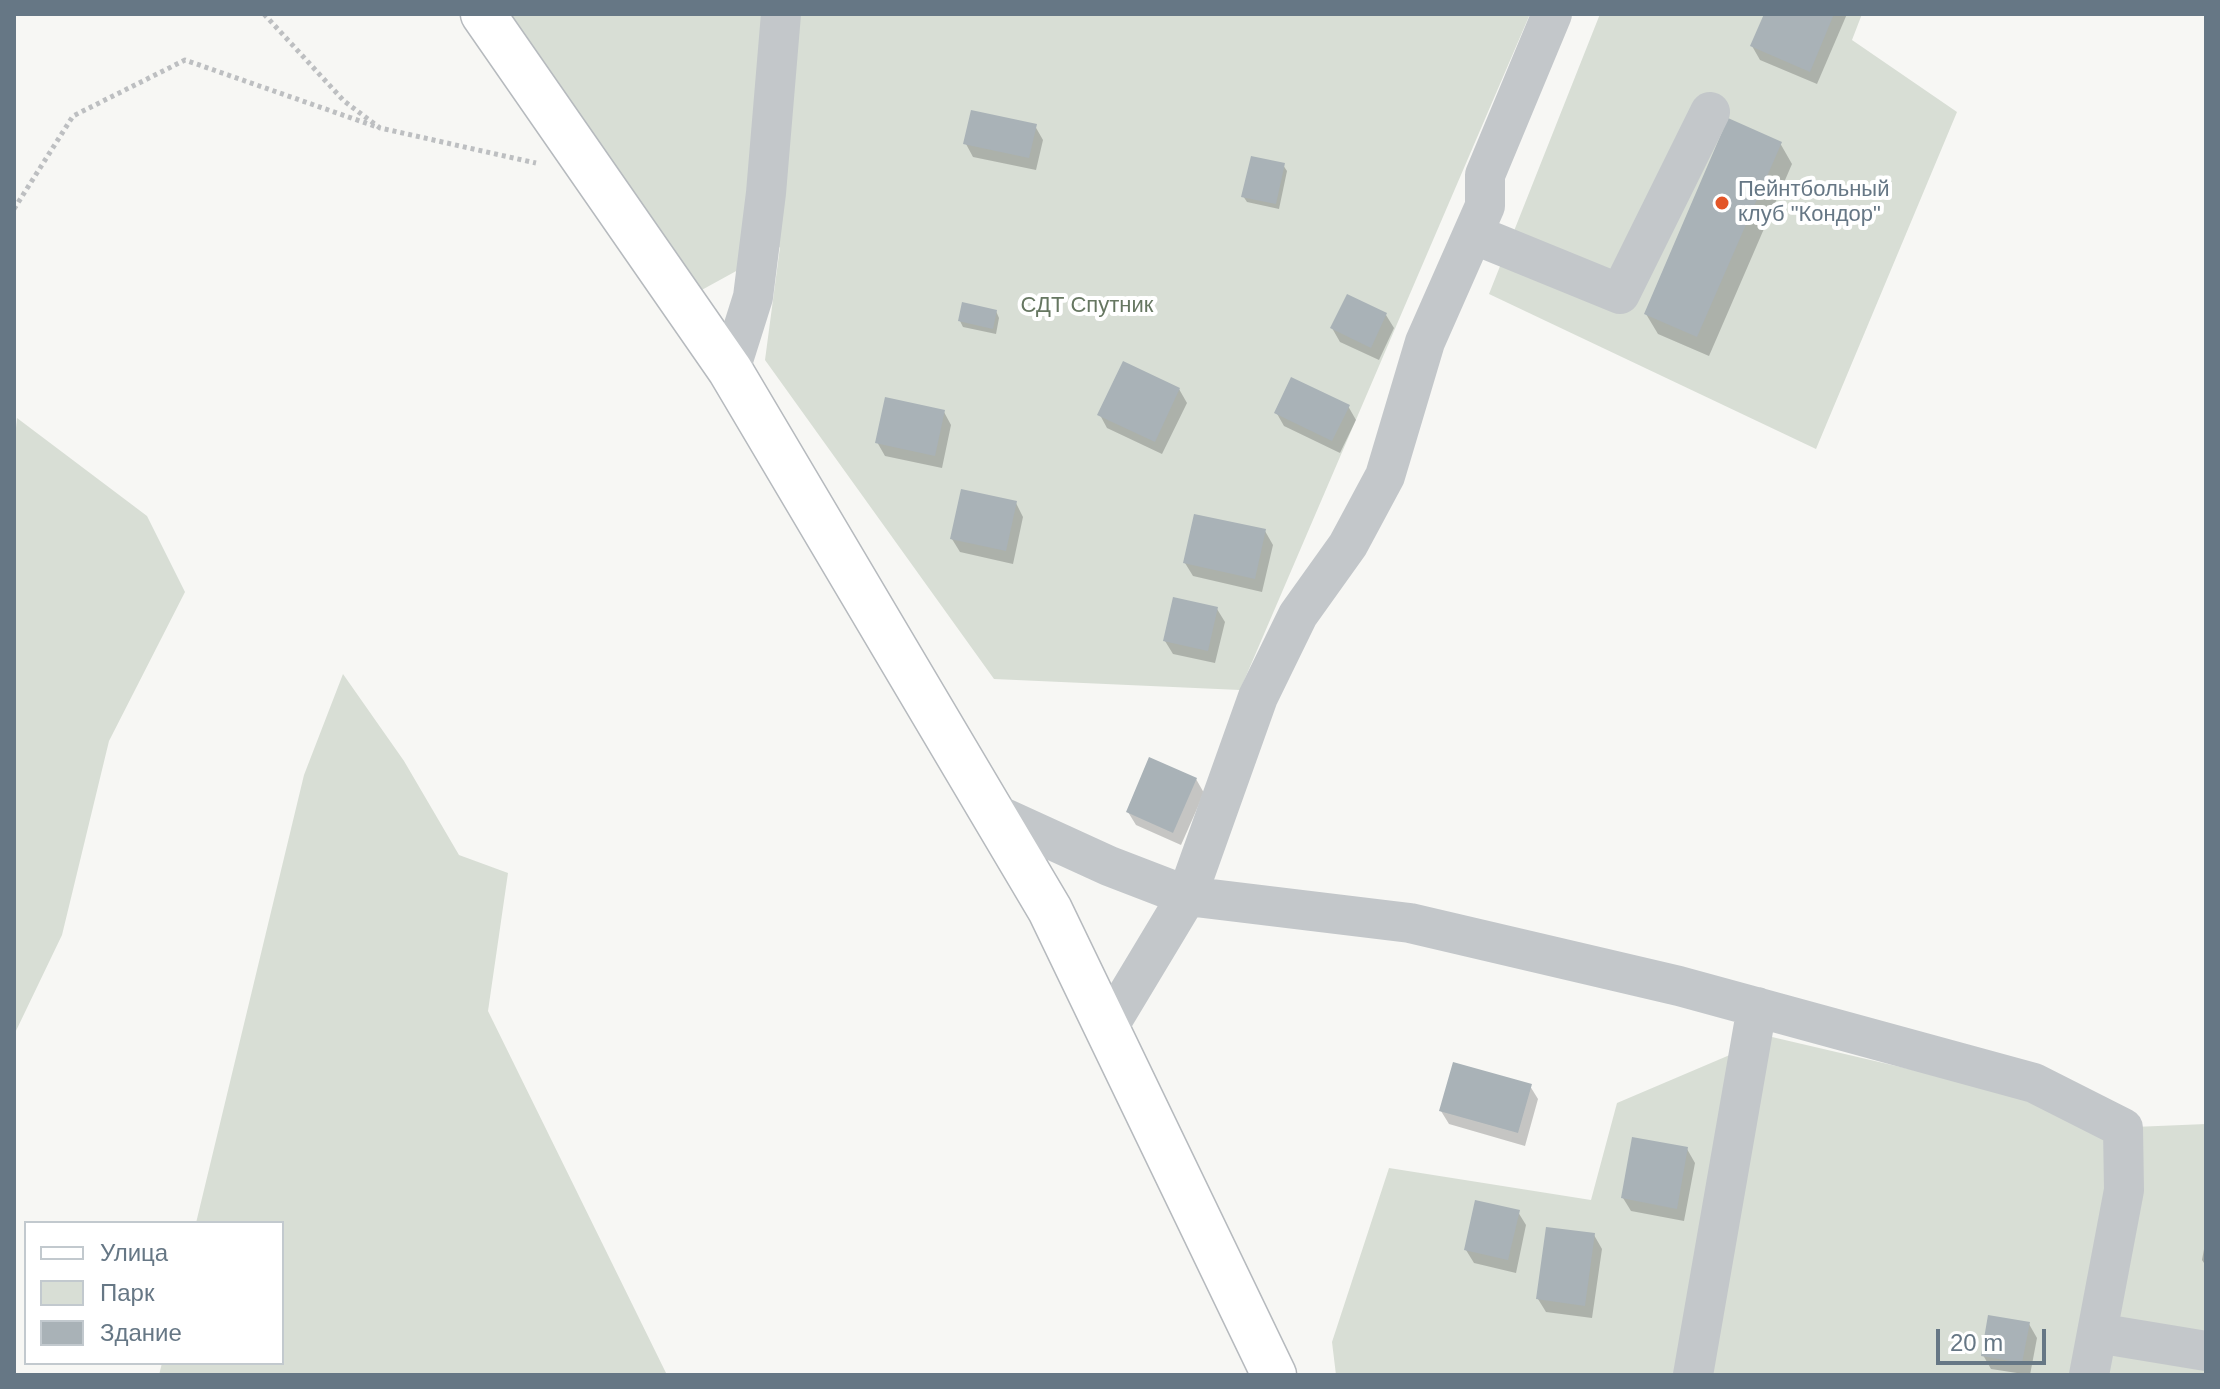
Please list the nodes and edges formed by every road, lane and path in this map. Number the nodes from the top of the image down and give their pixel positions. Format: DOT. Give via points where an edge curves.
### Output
graph roads {
  1 [pos="264,14"];
  2 [pos="483,14"];
  3 [pos="781,14"];
  4 [pos="1552,14"];
  5 [pos="1710,112"];
  6 [pos="380,128"];
  7 [pos="596,176"];
  8 [pos="14,209"];
  9 [pos="1473,234"];
  10 [pos="730,370"];
  11 [pos="993,813"];
  12 [pos="1187,896"];
  13 [pos="1757,1007"];
  14 [pos="1107,1029"];
  15 [pos="2097,1333"];
  16 [pos="2206,1351"];
  17 [pos="1274,1375"];
  18 [pos="1693,1375"];
  19 [pos="2089,1375"];
  1 -- 6 [label="path" via="344,101"];
  2 -- 7 [label="main road"];
  3 -- 10 [label="lane" via="753,297"];
  4 -- 9 [label="lane" via="1485,175 1485,206"];
  5 -- 9 [label="lane" via="1620,294"];
  6 -- 7 [label="path"];
  6 -- 8 [label="path" via="185,60 73,116"];
  7 -- 10 [label="main road"];
  9 -- 12 [label="lane" via="1425,342 1385,476 1348,545 1298,615 1258,697"];
  10 -- 11 [label="main road"];
  11 -- 12 [label="lane"];
  11 -- 14 [label="main road" via="1050,910"];
  12 -- 13 [label="lane" via="1410,923"];
  12 -- 14 [label="lane"];
  13 -- 15 [label="lane" via="2034,1083 2123,1128 2124,1190"];
  13 -- 18 [label="lane"];
  14 -- 17 [label="main road"];
  15 -- 16 [label="lane"];
  15 -- 19 [label="lane"];
}
